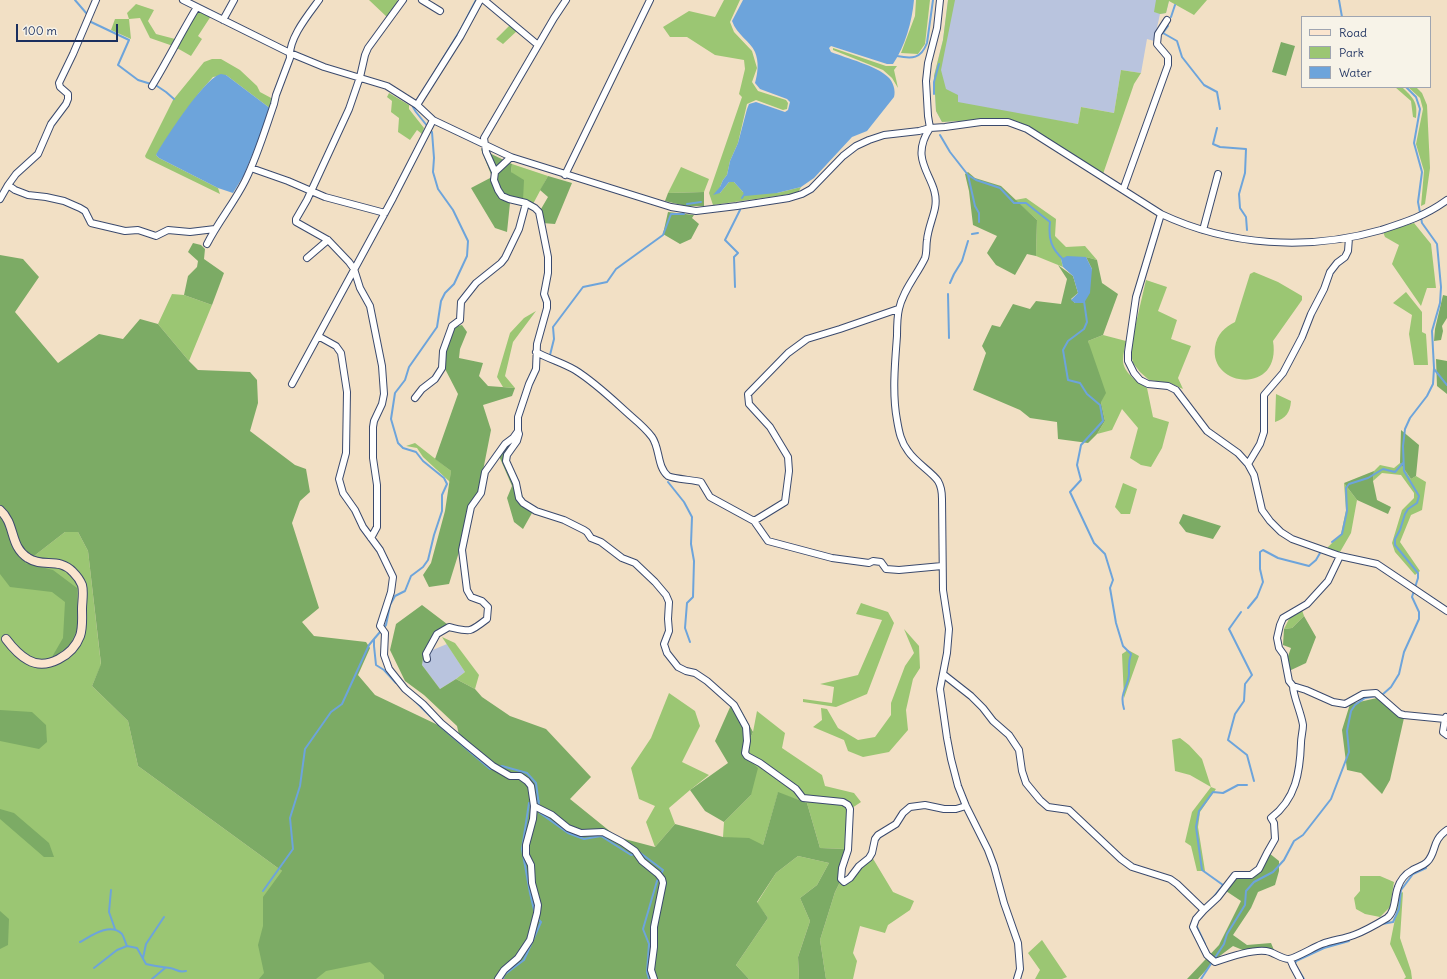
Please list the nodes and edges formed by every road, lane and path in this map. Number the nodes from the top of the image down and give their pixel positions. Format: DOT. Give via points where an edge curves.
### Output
graph roads {
  1 [pos="96,0"];
  2 [pos="183,0"];
  3 [pos="234,0"];
  4 [pos="318,0"];
  5 [pos="403,0"];
  6 [pos="422,0"];
  7 [pos="480,0"];
  8 [pos="484,0"];
  9 [pos="566,0"];
  10 [pos="650,0"];
  11 [pos="940,0"];
  12 [pos="197,7"];
  13 [pos="440,11"];
  14 [pos="223,20"];
  15 [pos="1167,20"];
  16 [pos="538,45"];
  17 [pos="290,53"];
  18 [pos="360,77"];
  19 [pos="152,86"];
  20 [pos="417,106"];
  21 [pos="432,122"];
  22 [pos="930,128"];
  23 [pos="485,144"];
  24 [pos="511,157"];
  25 [pos="251,168"];
  26 [pos="495,172"];
  27 [pos="566,174"];
  28 [pos="1218,174"];
  29 [pos="8,185"];
  30 [pos="312,190"];
  31 [pos="1123,190"];
  32 [pos="0,199"];
  33 [pos="1447,200"];
  34 [pos="526,203"];
  35 [pos="385,213"];
  36 [pos="1161,214"];
  37 [pos="215,229"];
  38 [pos="1203,230"];
  39 [pos="1349,238"];
  40 [pos="328,240"];
  41 [pos="207,244"];
  42 [pos="307,258"];
  43 [pos="354,269"];
  44 [pos="898,309"];
  45 [pos="318,336"];
  46 [pos="536,352"];
  47 [pos="292,384"];
  48 [pos="415,398"];
  49 [pos="518,431"];
  50 [pos="1248,464"];
  51 [pos="0,510"];
  52 [pos="754,521"];
  53 [pos="371,538"];
  54 [pos="1340,556"];
  55 [pos="942,566"];
  56 [pos="1447,611"];
  57 [pos="6,639"];
  58 [pos="426,659"];
  59 [pos="943,674"];
  60 [pos="1293,686"];
  61 [pos="1446,718"];
  62 [pos="1447,736"];
  63 [pos="534,804"];
  64 [pos="966,806"];
  65 [pos="1447,830"];
  66 [pos="1204,910"];
  67 [pos="1290,959"];
  68 [pos="498,979"];
  69 [pos="654,979"];
  70 [pos="1017,979"];
  71 [pos="1300,979"];
  1 -- 29 [label="street" via="58,85 68,94 66,104 51,124 38,154"];
  2 -- 12 [label="street"];
  3 -- 14 [label="street"];
  4 -- 17 [label="street" via="301,24"];
  5 -- 18 [label="street" via="368,48"];
  6 -- 13 [label="street"];
  7 -- 20 [label="street" via="460,38"];
  8 -- 16 [label="street"];
  9 -- 16 [label="street"];
  10 -- 27 [label="street"];
  11 -- 22 [label="street" via="926,81"];
  12 -- 14 [label="street"];
  12 -- 19 [label="street"];
  14 -- 17 [label="street"];
  15 -- 31 [label="street" via="1158,34 1157,44 1168,57 1168,65"];
  16 -- 23 [label="street" via="484,138"];
  17 -- 18 [label="street" via="324,67"];
  17 -- 25 [label="street"];
  18 -- 20 [label="street" via="387,86"];
  18 -- 30 [label="street" via="349,109"];
  20 -- 21 [label="street"];
  21 -- 23 [label="street"];
  21 -- 35 [label="street"];
  22 -- 27 [label="street" via="884,135 856,146 811,189 802,194 737,206 696,211 671,207"];
  22 -- 31 [label="street" via="998,121 1018,125"];
  22 -- 44 [label="street" via="924,137 922,161 934,190 934,217 927,238 926,256"];
  23 -- 24 [label="street"];
  23 -- 26 [label="street"];
  24 -- 26 [label="street"];
  24 -- 27 [label="street"];
  25 -- 30 [label="street"];
  25 -- 37 [label="street"];
  26 -- 34 [label="street" via="494,180 502,196"];
  28 -- 38 [label="street"];
  29 -- 32 [label="street"];
  29 -- 37 [label="street" via="28,195 64,201 80,208 85,211 90,224 125,231 138,230 156,236 168,230 190,232"];
  30 -- 35 [label="street" via="325,197"];
  30 -- 40 [label="street" via="296,222"];
  31 -- 36 [label="street"];
  33 -- 39 [label="street" via="1414,219"];
  34 -- 46 [label="street" via="539,212 548,257 544,294 547,308"];
  34 -- 48 [label="street" via="519,229 505,258 476,283 461,302 460,320 452,326 442,351 442,368 435,379"];
  35 -- 43 [label="street"];
  36 -- 38 [label="street"];
  36 -- 50 [label="street" via="1136,297 1128,361 1140,380 1176,390 1207,431 1238,453"];
  37 -- 41 [label="street"];
  38 -- 39 [label="street" via="1253,241 1316,242"];
  39 -- 50 [label="street" via="1345,258 1330,272 1302,337 1283,373 1264,395 1264,432"];
  40 -- 42 [label="street"];
  40 -- 43 [label="street"];
  43 -- 45 [label="street"];
  43 -- 53 [label="street" via="360,288 370,306 384,387 382,404 373,427 377,527"];
  44 -- 52 [label="street" via="807,339 788,353 748,394 749,404 770,427 788,457 789,471 786,502"];
  44 -- 55 [label="street" via="894,370 897,418 901,439 908,451 938,481 941,489"];
  45 -- 47 [label="street"];
  45 -- 53 [label="street" via="336,346 341,353 347,392 346,453 339,479 343,493"];
  46 -- 49 [label="street" via="536,369 518,417"];
  46 -- 52 [label="street" via="574,370 614,400 654,439 663,468 668,475 701,482 710,497"];
  49 -- 58 [label="street" via="485,472 481,493 471,507 462,550 467,590 471,597 482,601 488,608 487,619 468,631 449,627 437,634 426,654"];
  49 -- 64 [label="street" via="517,440 506,461 523,503 536,511 584,530 591,538 601,542 622,558 635,563 655,582 669,602 669,631 664,644 667,653 678,667 701,677 734,705 746,728 747,756 796,789 803,798 843,802 848,805 848,850 841,879 844,882 869,858 878,835 896,824 910,807 925,805 956,809"];
  50 -- 54 [label="street" via="1254,475 1262,510 1270,521 1292,539"];
  51 -- 57 [label="street" via="8,521 15,543 22,554 38,562 68,567 79,578 82,586 82,628 68,652 58,660 43,663 29,661"];
  52 -- 55 [label="street" via="768,541 832,558 869,563 873,560 881,562 886,569 899,570"];
  53 -- 63 [label="street" via="393,577 380,626 385,633 384,654 389,669 441,723 493,766 510,776 520,776 527,781 531,786"];
  54 -- 56 [label="street" via="1377,564"];
  54 -- 60 [label="street" via="1328,581 1307,604 1283,618 1280,625 1277,638 1279,648 1284,655 1289,681"];
  55 -- 59 [label="street" via="949,629"];
  59 -- 64 [label="street" via="940,689 951,759"];
  59 -- 66 [label="street" via="971,696 1009,735 1019,750 1026,783 1040,800 1048,807 1070,810 1121,859 1137,869 1170,879"];
  60 -- 61 [label="street" via="1333,702 1345,704 1363,694 1379,695 1400,714"];
  60 -- 66 [label="street" via="1303,726 1300,755 1291,796 1271,818 1274,823 1275,839 1259,869 1251,875 1235,875 1218,898"];
  61 -- 62 [label="street" via="1443,732"];
  63 -- 68 [label="street" via="526,855 531,865 538,905 536,922 530,940 518,958"];
  63 -- 69 [label="street" via="568,828 581,833 603,832 622,842 660,876 663,883 654,926"];
  64 -- 70 [label="street" via="988,850 1018,943 1020,969"];
  65 -- 67 [label="street" via="1437,838 1427,862 1406,874 1395,895 1393,909 1387,917 1354,935 1324,944"];
  66 -- 67 [label="street" via="1193,927 1207,955 1213,960 1266,951"];
  67 -- 71 [label="street"];
}
